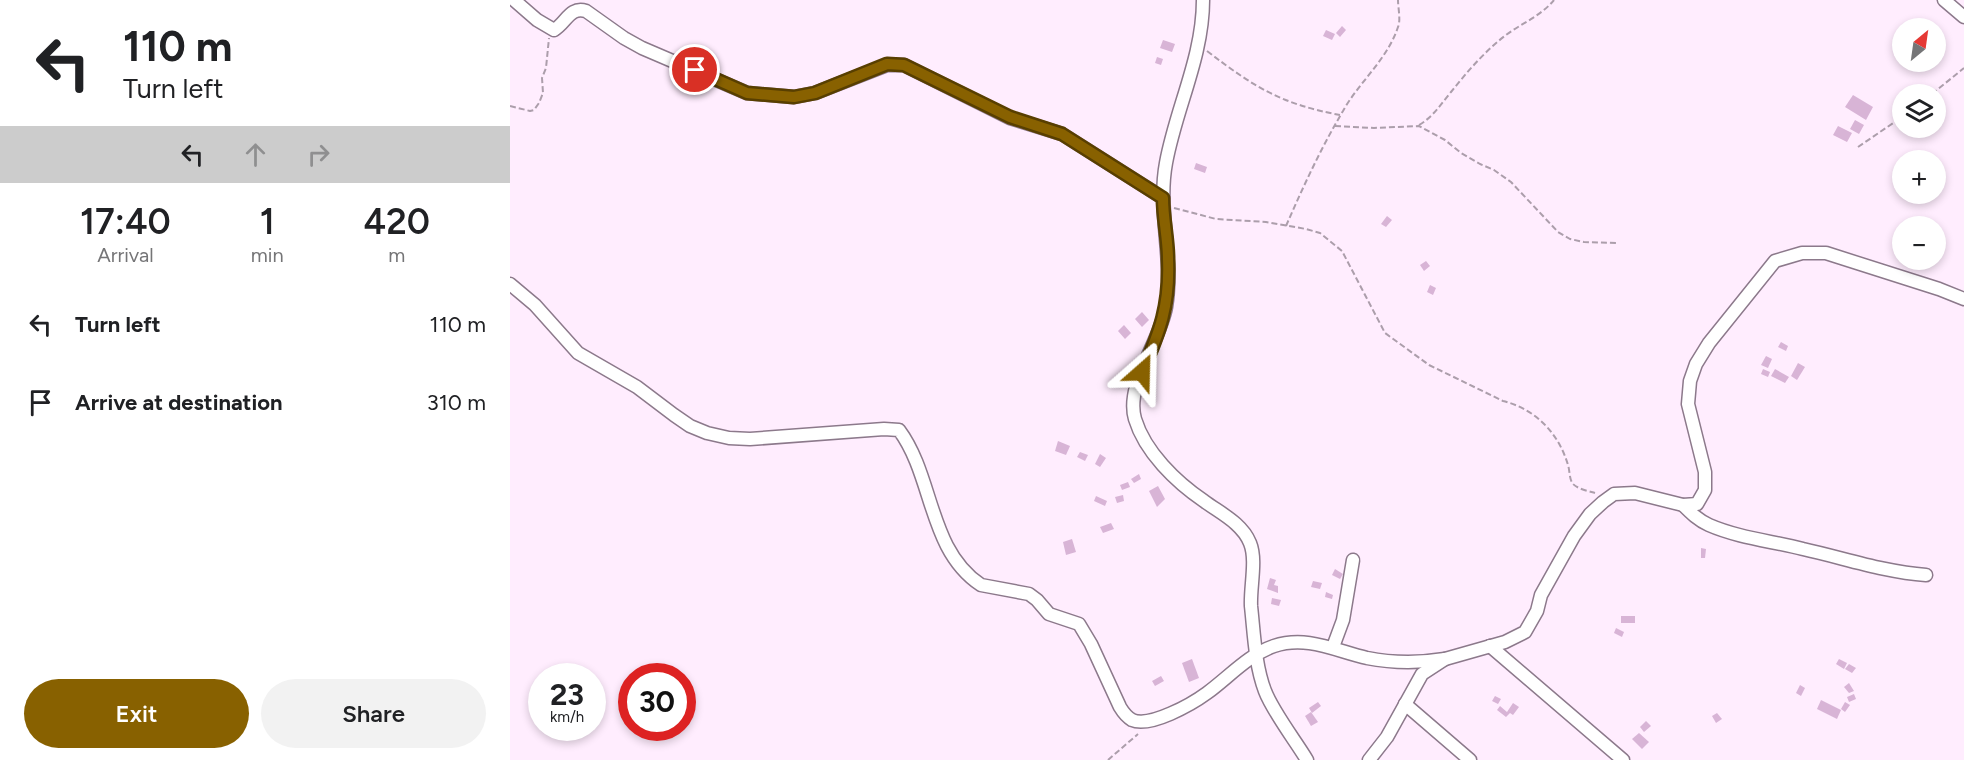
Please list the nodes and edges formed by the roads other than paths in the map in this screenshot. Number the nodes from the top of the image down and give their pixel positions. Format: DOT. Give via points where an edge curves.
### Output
graph roads {
  1 [pos="514,0"];
  2 [pos="1203,0"];
  3 [pos="1944,0"];
  4 [pos="1964,16"];
  5 [pos="1163,202"];
  6 [pos="510,284"];
  7 [pos="1964,299"];
  8 [pos="1683,505"];
  9 [pos="1353,560"];
  10 [pos="1926,575"];
  11 [pos="1490,646"];
  12 [pos="1333,647"];
  13 [pos="1257,654"];
  14 [pos="1445,659"];
  15 [pos="1404,704"];
  16 [pos="1307,760"];
  17 [pos="1369,760"];
  18 [pos="1470,760"];
  19 [pos="1623,760"];
  1 -- 5 [label="street" via="551,30 556,30 572,12 586,11 642,48 740,91 768,96 815,93 887,64 904,65 1010,117 1062,134"];
  2 -- 5 [label="street" via="1198,44 1165,164"];
  3 -- 4 [label="street"];
  5 -- 13 [label="street" via="1168,257 1166,309 1135,388 1135,416 1157,457 1172,474 1236,523 1250,543"];
  6 -- 13 [label="street" via="535,305 578,353 701,431 750,439 899,430 922,472 935,516 954,558 981,585 1029,594 1049,614 1079,624 1122,711 1133,721 1151,721 1205,695"];
  7 -- 8 [label="street" via="1826,253 1802,253 1775,261 1696,364 1688,404 1705,472 1705,490 1697,504"];
  8 -- 10 [label="street" via="1708,525 1742,536 1904,574"];
  8 -- 11 [label="street" via="1635,493 1614,494 1590,514 1574,536 1525,632"];
  9 -- 12 [label="street" via="1343,620"];
  11 -- 14 [label="street"];
  11 -- 19 [label="street"];
  12 -- 13 [label="street" via="1299,641"];
  12 -- 14 [label="street" via="1368,658 1422,662"];
  13 -- 16 [label="street" via="1265,692"];
  14 -- 15 [label="street" via="1422,674"];
  15 -- 17 [label="street" via="1387,737"];
  15 -- 18 [label="street"];
}
